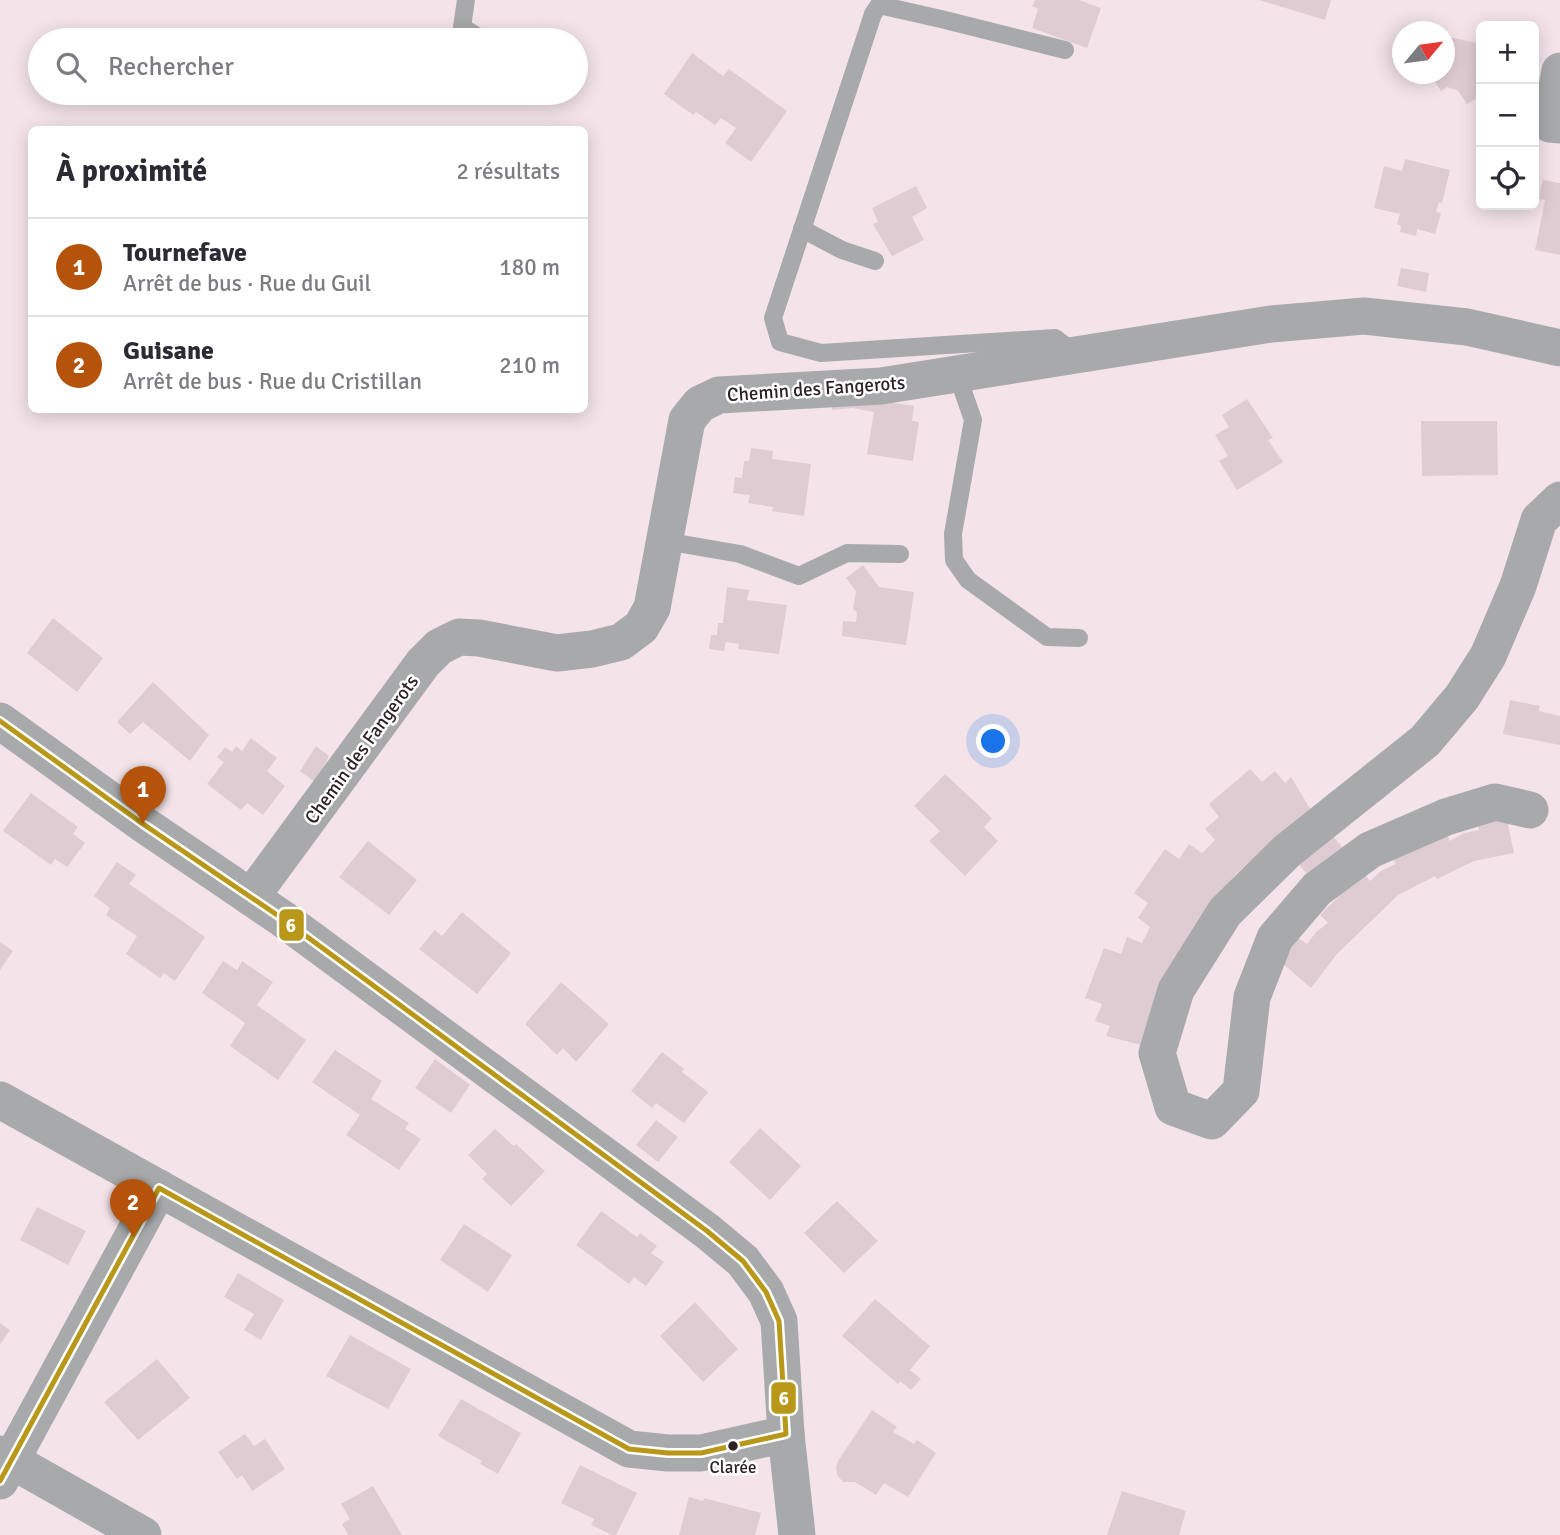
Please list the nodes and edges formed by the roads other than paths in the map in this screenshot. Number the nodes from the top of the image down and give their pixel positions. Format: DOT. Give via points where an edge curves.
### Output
graph roads {
  1 [pos="466,0"];
  2 [pos="464,28"];
  3 [pos="1065,50"];
  4 [pos="1560,71"];
  5 [pos="1560,125"];
  6 [pos="802,229"];
  7 [pos="875,261"];
  8 [pos="1560,348"];
  9 [pos="1077,355"];
  10 [pos="957,374"];
  11 [pos="1560,500"];
  12 [pos="666,541"];
  13 [pos="900,554"];
  14 [pos="1079,638"];
  15 [pos="0,721"];
  16 [pos="1530,810"];
  17 [pos="251,897"];
  18 [pos="0,1100"];
  19 [pos="159,1188"];
  20 [pos="786,1434"];
  21 [pos="4,1465"];
  22 [pos="143,1535"];
  23 [pos="797,1535"];
  1 -- 2 [label="lane"];
  3 -- 6 [label="lane" via="878,5"];
  4 -- 5 [label="street" via="1550,124"];
  6 -- 7 [label="lane"];
  6 -- 9 [label="lane" via="773,318 780,342 821,353 1055,338"];
  8 -- 9 [label="street, Chemin des Fangerots" via="1466,327 1364,316 1271,324"];
  9 -- 10 [label="street, Chemin des Fangerots"];
  10 -- 12 [label="street, Chemin des Fangerots" via="881,386 719,395 700,404 687,420"];
  10 -- 14 [label="lane" via="973,420 953,534 954,560 968,580 1047,637"];
  11 -- 16 [label="street" via="1539,520 1518,586 1488,656 1462,697 1425,741 1287,851 1225,912 1176,990 1157,1053 1173,1107 1212,1121 1241,1091 1252,997 1275,938 1317,890 1370,850 1446,817 1495,802"];
  12 -- 13 [label="lane" via="740,554 799,576 847,553"];
  12 -- 17 [label="street, Chemin des Fangerots" via="652,608 641,628 621,642 557,653 459,637 439,647"];
  15 -- 17 [label="street"];
  17 -- 20 [label="street" via="743,1261 766,1292 779,1321"];
  18 -- 19 [label="street"];
  19 -- 20 [label="street" via="629,1449 701,1453"];
  19 -- 21 [label="street"];
  20 -- 23 [label="street"];
  21 -- 22 [label="street"];
}
